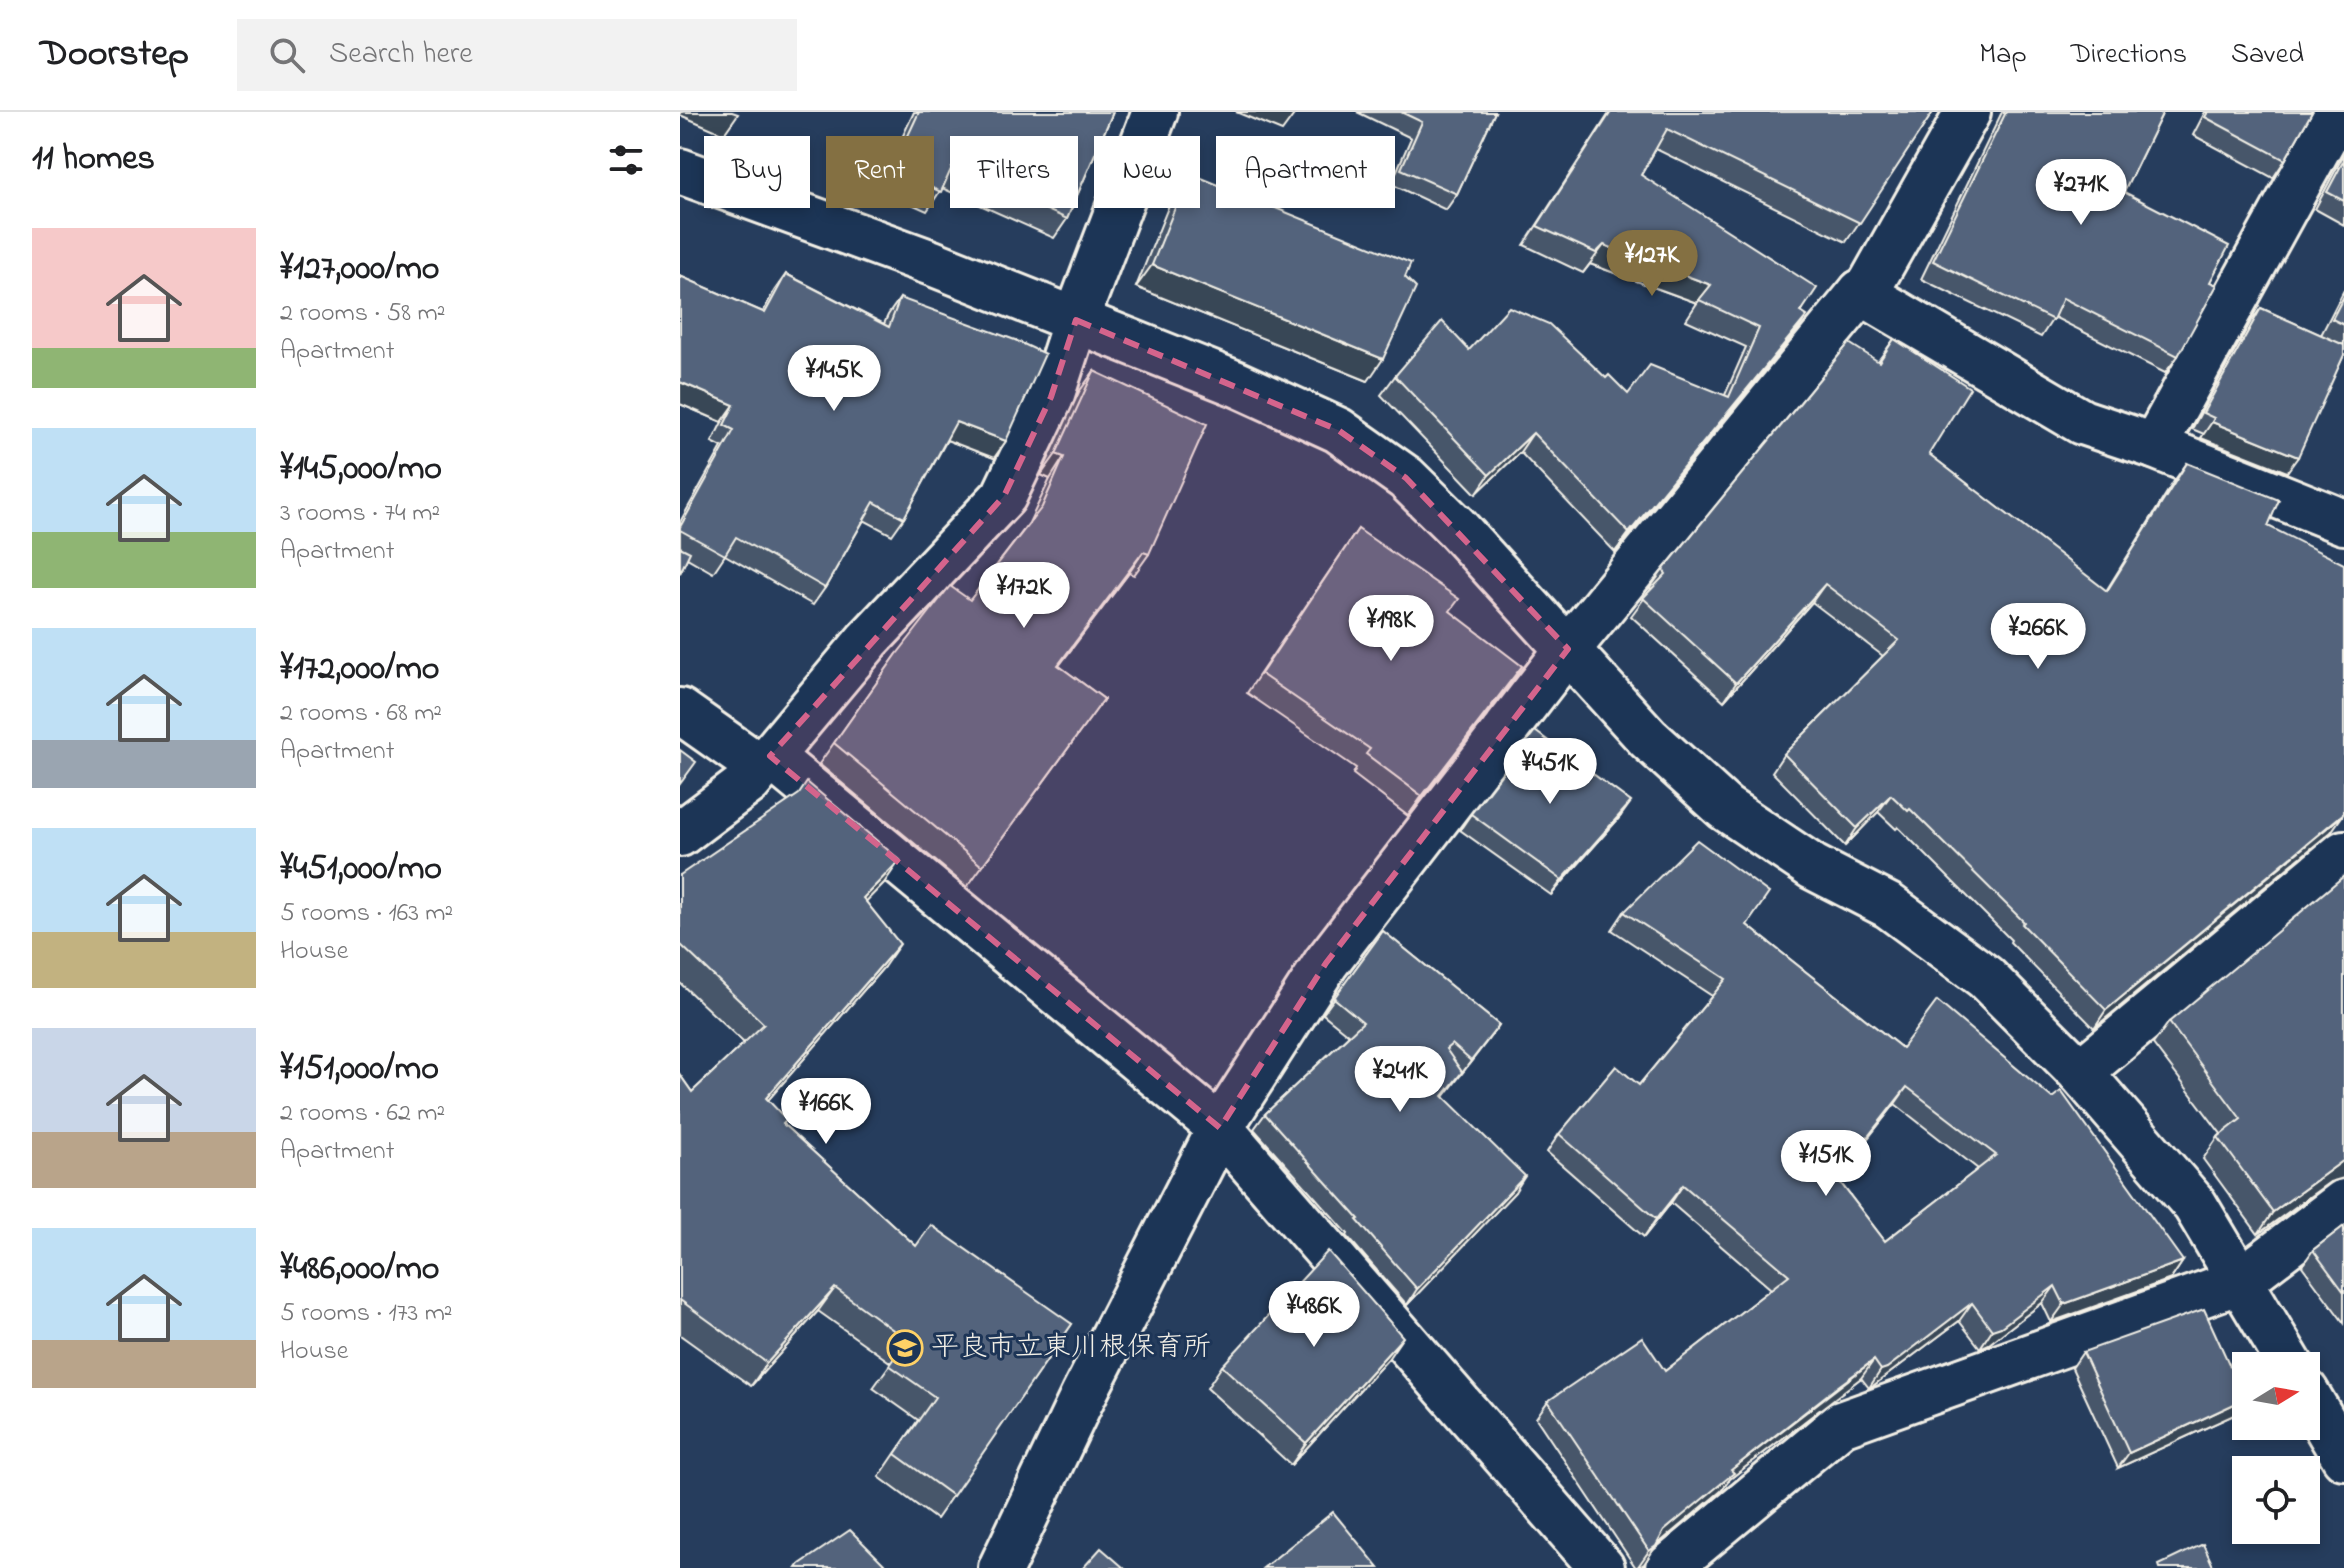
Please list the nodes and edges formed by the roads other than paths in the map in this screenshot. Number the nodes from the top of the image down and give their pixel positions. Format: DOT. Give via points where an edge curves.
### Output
graph roads {
  1 [pos="1155,112"];
  2 [pos="1968,112"];
  3 [pos="2338,112"];
  4 [pos="680,171"];
  5 [pos="1861,292"];
  6 [pos="1076,320"];
  7 [pos="2154,446"];
  8 [pos="2344,522"];
  9 [pos="1568,649"];
  10 [pos="680,711"];
  11 [pos="766,762"];
  12 [pos="680,834"];
  13 [pos="2344,853"];
  14 [pos="2080,1072"];
  15 [pos="1220,1128"];
  16 [pos="2344,1202"];
  17 [pos="2240,1281"];
  18 [pos="2283,1352"];
  19 [pos="2320,1416"];
  20 [pos="2344,1457"];
  21 [pos="1001,1568"];
  22 [pos="1602,1568"];
  23 [pos="1668,1568"];
  1 -- 6 [label="street"];
  2 -- 5 [label="street" via="1868,289"];
  3 -- 7 [label="street"];
  4 -- 6 [label="street"];
  5 -- 7 [label="street" via="2082,422"];
  5 -- 9 [label="street"];
  6 -- 9 [label="street" via="1338,430 1406,478"];
  6 -- 11 [label="street" via="1051,397 1004,496 868,640"];
  7 -- 8 [label="street"];
  9 -- 14 [label="street" via="1648,738 1725,808 1813,867 1889,906 1961,959"];
  9 -- 15 [label="street" via="1326,963"];
  10 -- 11 [label="street"];
  11 -- 12 [label="street" via="749,782"];
  11 -- 15 [label="street"];
  13 -- 14 [label="street"];
  14 -- 17 [label="street" via="2195,1205"];
  15 -- 21 [label="street"];
  15 -- 22 [label="street"];
  16 -- 17 [label="street"];
  17 -- 18 [label="street"];
  17 -- 23 [label="street" via="1841,1424"];
  19 -- 20 [label="street"];
}
